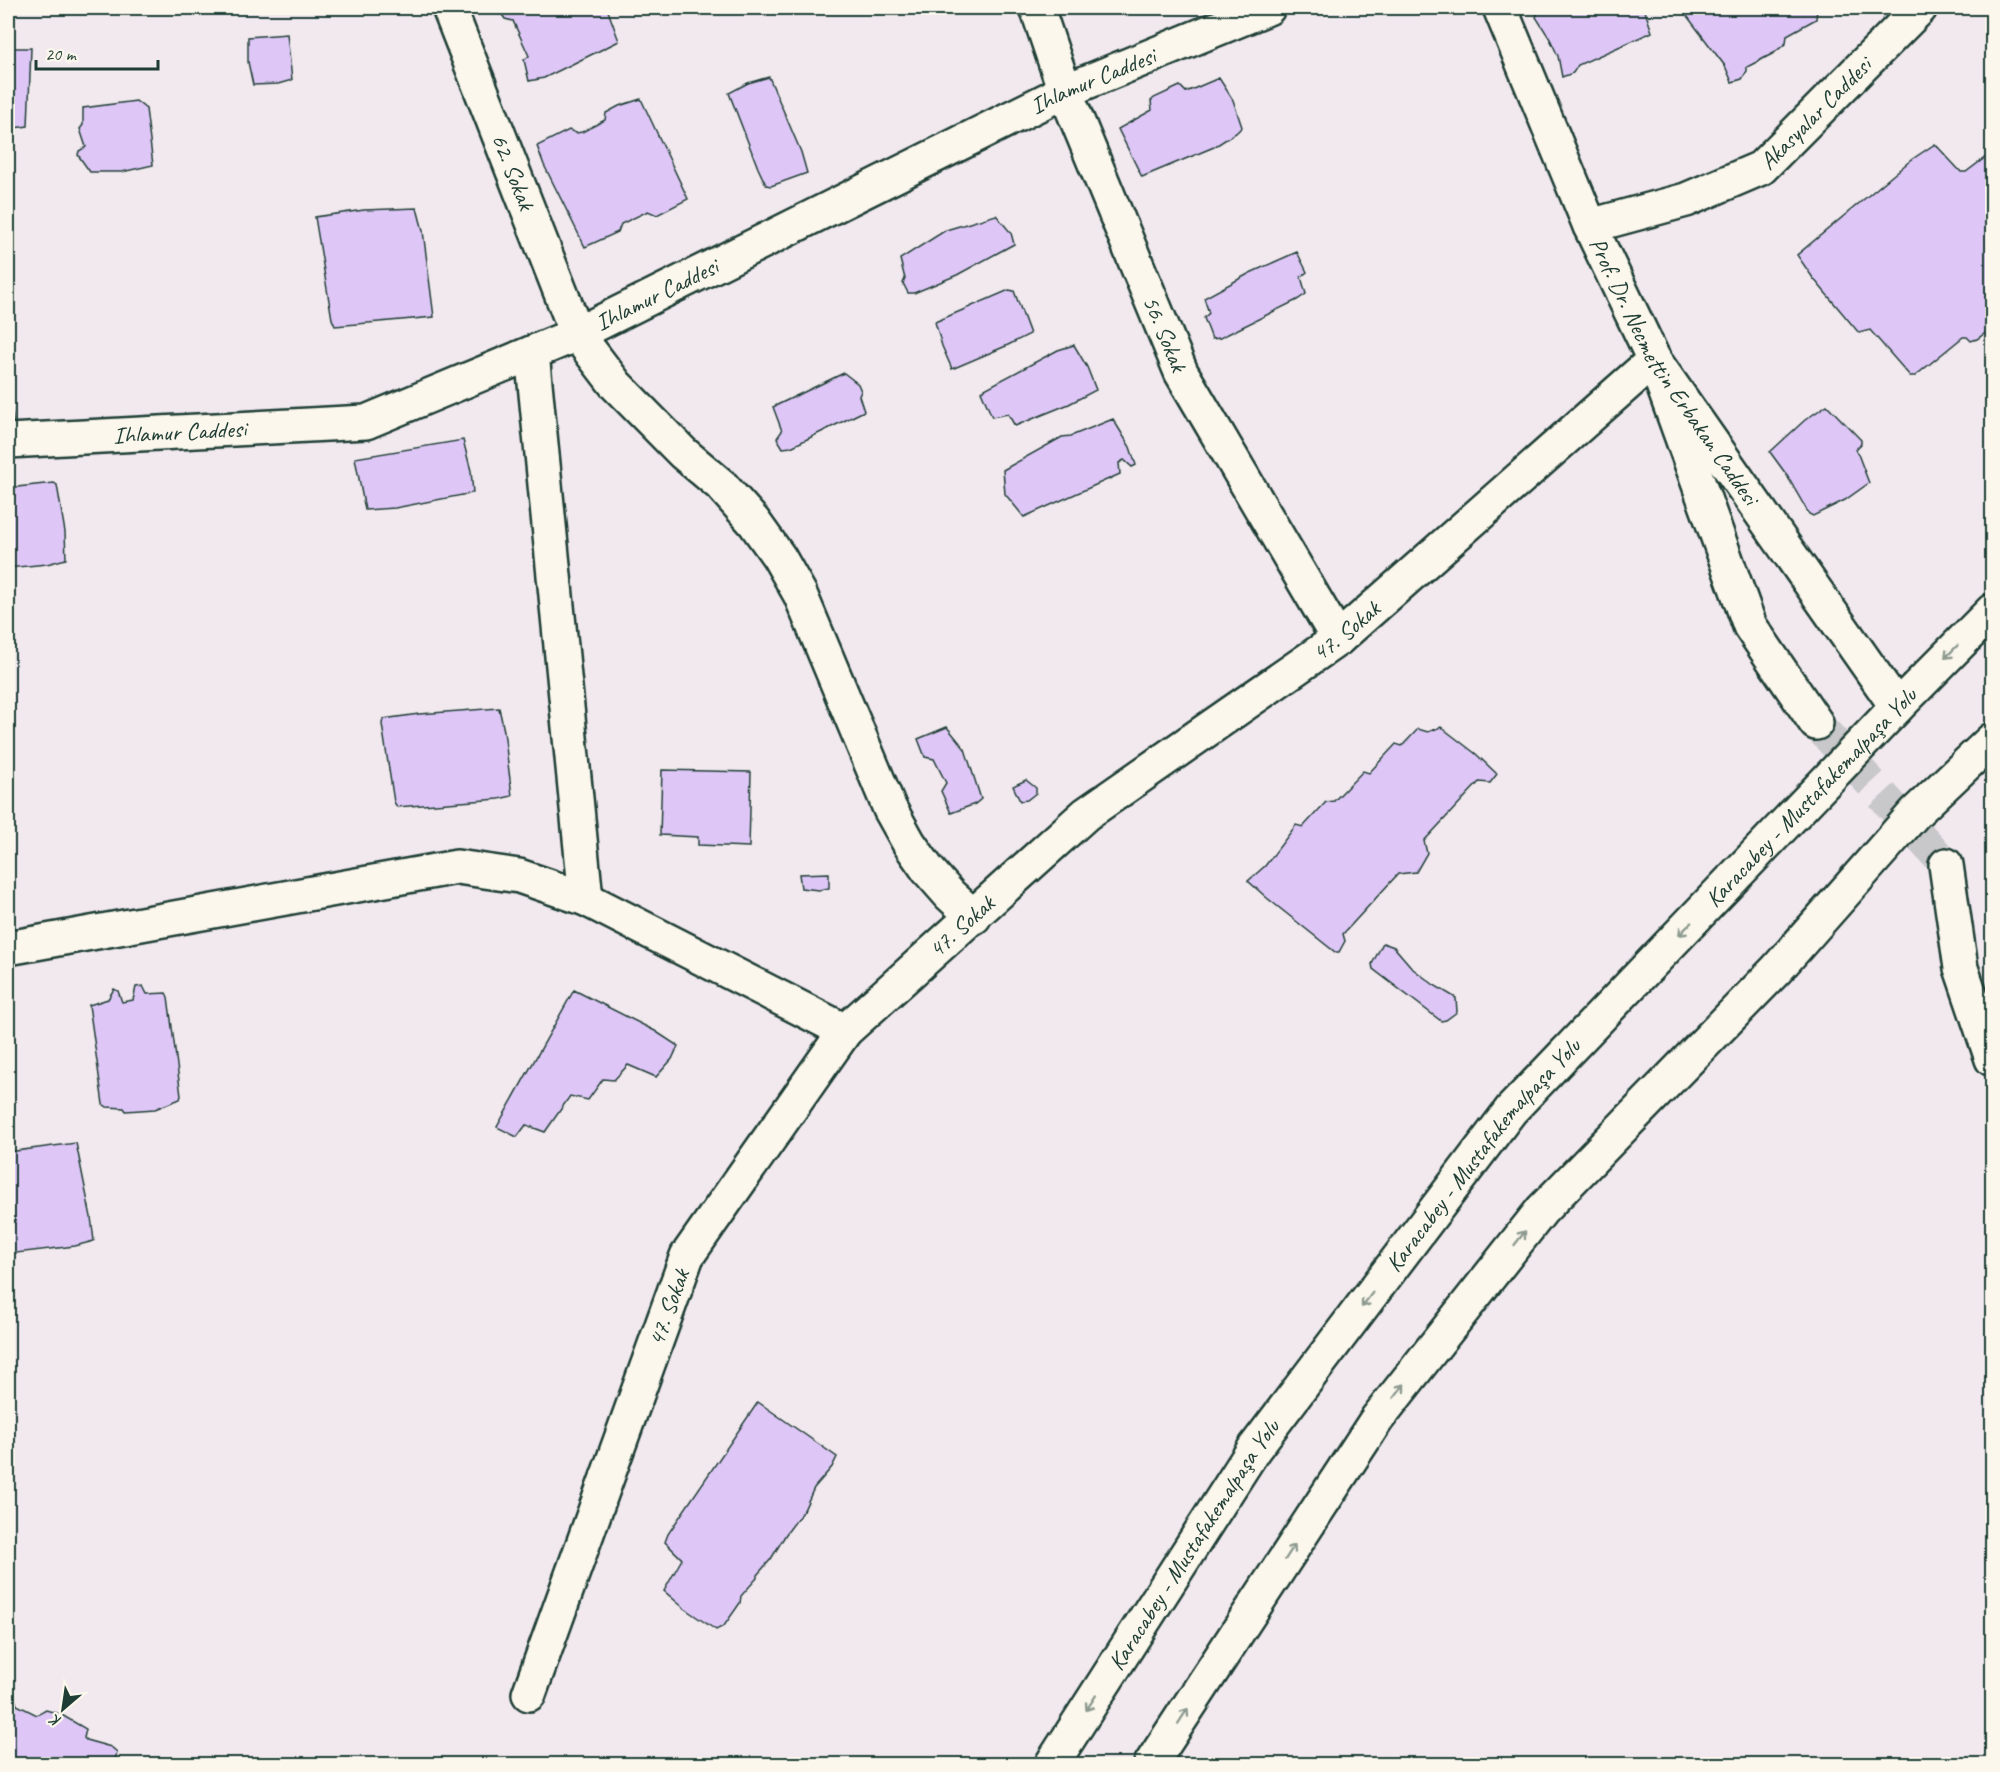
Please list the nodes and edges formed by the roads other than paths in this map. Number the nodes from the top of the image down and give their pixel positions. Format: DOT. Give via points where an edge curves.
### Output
graph roads {
  1 [pos="449,8"];
  2 [pos="1037,8"];
  3 [pos="1268,8"];
  4 [pos="1500,8"];
  5 [pos="1920,8"];
  6 [pos="1065,91"];
  7 [pos="1590,226"];
  8 [pos="577,334"];
  9 [pos="532,352"];
  10 [pos="1654,360"];
  11 [pos="8,441"];
  12 [pos="1992,611"];
  13 [pos="1338,639"];
  14 [pos="1896,707"];
  15 [pos="1816,723"];
  16 [pos="1992,740"];
  17 [pos="1946,865"];
  18 [pos="586,900"];
  19 [pos="974,917"];
  20 [pos="8,948"];
  21 [pos="845,1031"];
  22 [pos="1992,1059"];
  23 [pos="530,1694"];
  24 [pos="1052,1764"];
  25 [pos="1151,1764"];
  1 -- 8 [label="main road, 62. Sokak"];
  2 -- 6 [label="main road, 56. Sokak"];
  3 -- 6 [label="main road, Ihlamur Caddesi"];
  4 -- 7 [label="main road, Prof. Dr. Necmettin Erbakan Caddesi"];
  5 -- 7 [label="main road, Akasyalar Caddesi" via="1761,168 1686,200"];
  6 -- 8 [label="main road, Ihlamur Caddesi"];
  6 -- 13 [label="main road, 56. Sokak" via="1181,372"];
  7 -- 10 [label="main road, Prof. Dr. Necmettin Erbakan Caddesi"];
  8 -- 9 [label="main road, Ihlamur Caddesi"];
  8 -- 19 [label="main road, 62. Sokak" via="616,385 674,445 721,485 779,557 800,594 890,809 928,870"];
  9 -- 11 [label="main road, Ihlamur Caddesi" via="366,422"];
  9 -- 18 [label="main road"];
  10 -- 13 [label="main road, 47. Sokak"];
  10 -- 14 [label="main road, Prof. Dr. Necmettin Erbakan Caddesi"];
  10 -- 15 [label="main road" via="1750,626"];
  12 -- 14 [label="main road, Karacabey - Mustafakemalpaşa Yolu, one-way"];
  13 -- 19 [label="main road, 47. Sokak" via="1086,814"];
  14 -- 24 [label="main road, Karacabey - Mustafakemalpaşa Yolu, one-way" via="1511,1110 1254,1449"];
  25 -- 16 [label="main road, one-way" via="1377,1419 1542,1210 1778,969 1915,813"];
  17 -- 22 [label="main road" via="1961,968"];
  18 -- 20 [label="main road" via="519,876 457,867"];
  18 -- 21 [label="main road"];
  19 -- 21 [label="main road, 47. Sokak"];
  21 -- 23 [label="main road, 47. Sokak" via="687,1256"];
}
